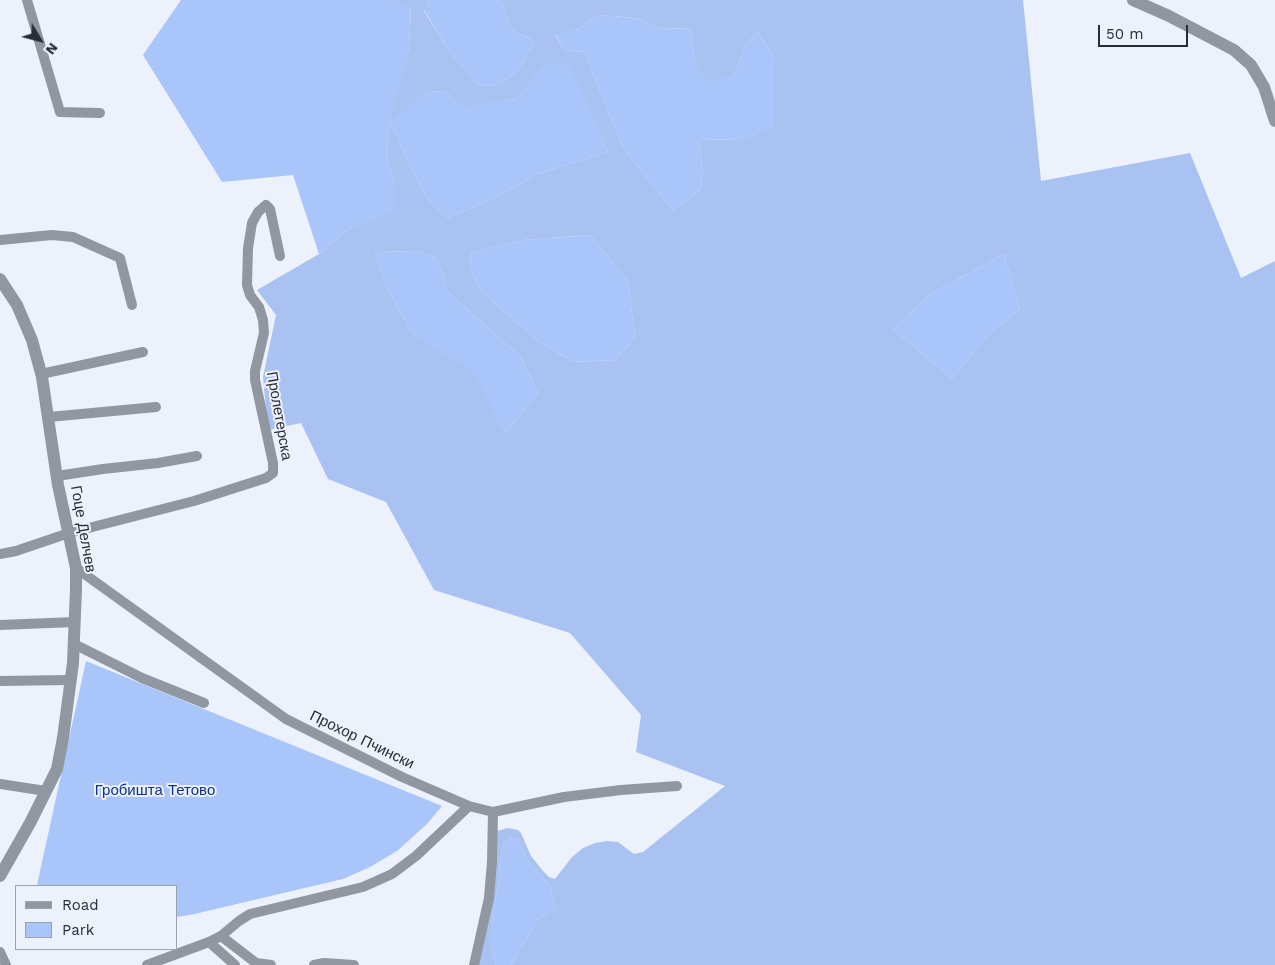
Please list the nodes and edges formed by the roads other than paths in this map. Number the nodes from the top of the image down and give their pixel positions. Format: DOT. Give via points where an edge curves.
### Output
graph roads {
  1 [pos="27,0"];
  2 [pos="1133,0"];
  3 [pos="100,113"];
  4 [pos="1275,121"];
  5 [pos="0,240"];
  6 [pos="280,256"];
  7 [pos="0,279"];
  8 [pos="132,305"];
  9 [pos="143,352"];
  10 [pos="41,374"];
  11 [pos="156,407"];
  12 [pos="49,417"];
  13 [pos="197,456"];
  14 [pos="57,476"];
  15 [pos="69,533"];
  16 [pos="0,554"];
  17 [pos="76,568"];
  18 [pos="75,622"];
  19 [pos="0,625"];
  20 [pos="74,644"];
  21 [pos="70,680"];
  22 [pos="0,681"];
  23 [pos="204,703"];
  24 [pos="0,784"];
  25 [pos="677,786"];
  26 [pos="46,791"];
  27 [pos="469,806"];
  28 [pos="493,812"];
  29 [pos="0,876"];
  30 [pos="221,936"];
  31 [pos="210,942"];
  32 [pos="0,952"];
  33 [pos="6,965"];
  34 [pos="147,965"];
  35 [pos="234,965"];
  36 [pos="271,965"];
  37 [pos="314,965"];
  38 [pos="354,965"];
  39 [pos="474,965"];
  1 -- 3 [label="street" via="60,112"];
  2 -- 4 [label="street" via="1234,50 1251,65 1264,86"];
  5 -- 8 [label="street" via="52,235 73,237 120,258"];
  6 -- 15 [label="street, Пролетерска" via="270,209 266,205 252,223 247,284 263,320 264,333 255,380 274,463 272,473 266,478 194,501"];
  7 -- 10 [label="street, Гоце Делчев" via="32,340"];
  9 -- 10 [label="street"];
  10 -- 12 [label="street, Гоце Делчев"];
  11 -- 12 [label="street"];
  12 -- 14 [label="street, Гоце Делчев"];
  13 -- 14 [label="street"];
  14 -- 15 [label="street, Гоце Делчев"];
  15 -- 16 [label="street, Пролетерска" via="16,552"];
  15 -- 17 [label="street, Гоце Делчев"];
  17 -- 18 [label="street, Гоце Делчев"];
  17 -- 27 [label="street, Прохор Пчински" via="286,719 402,777"];
  18 -- 19 [label="street"];
  18 -- 20 [label="street, Гоце Делчев"];
  20 -- 21 [label="street, Гоце Делчев"];
  20 -- 23 [label="street" via="142,678"];
  21 -- 22 [label="street"];
  21 -- 26 [label="street, Гоце Делчев" via="57,769"];
  24 -- 26 [label="street"];
  25 -- 28 [label="street, Прохор Пчински" via="564,797"];
  26 -- 29 [label="street, Гоце Делчев"];
  27 -- 28 [label="street, Прохор Пчински"];
  27 -- 30 [label="street" via="392,874 363,887 250,914"];
  28 -- 39 [label="street" via="489,898"];
  30 -- 31 [label="street"];
  30 -- 36 [label="street" via="256,963"];
  31 -- 34 [label="street"];
  31 -- 35 [label="street"];
  32 -- 33 [label="street"];
  37 -- 38 [label="street"];
}
